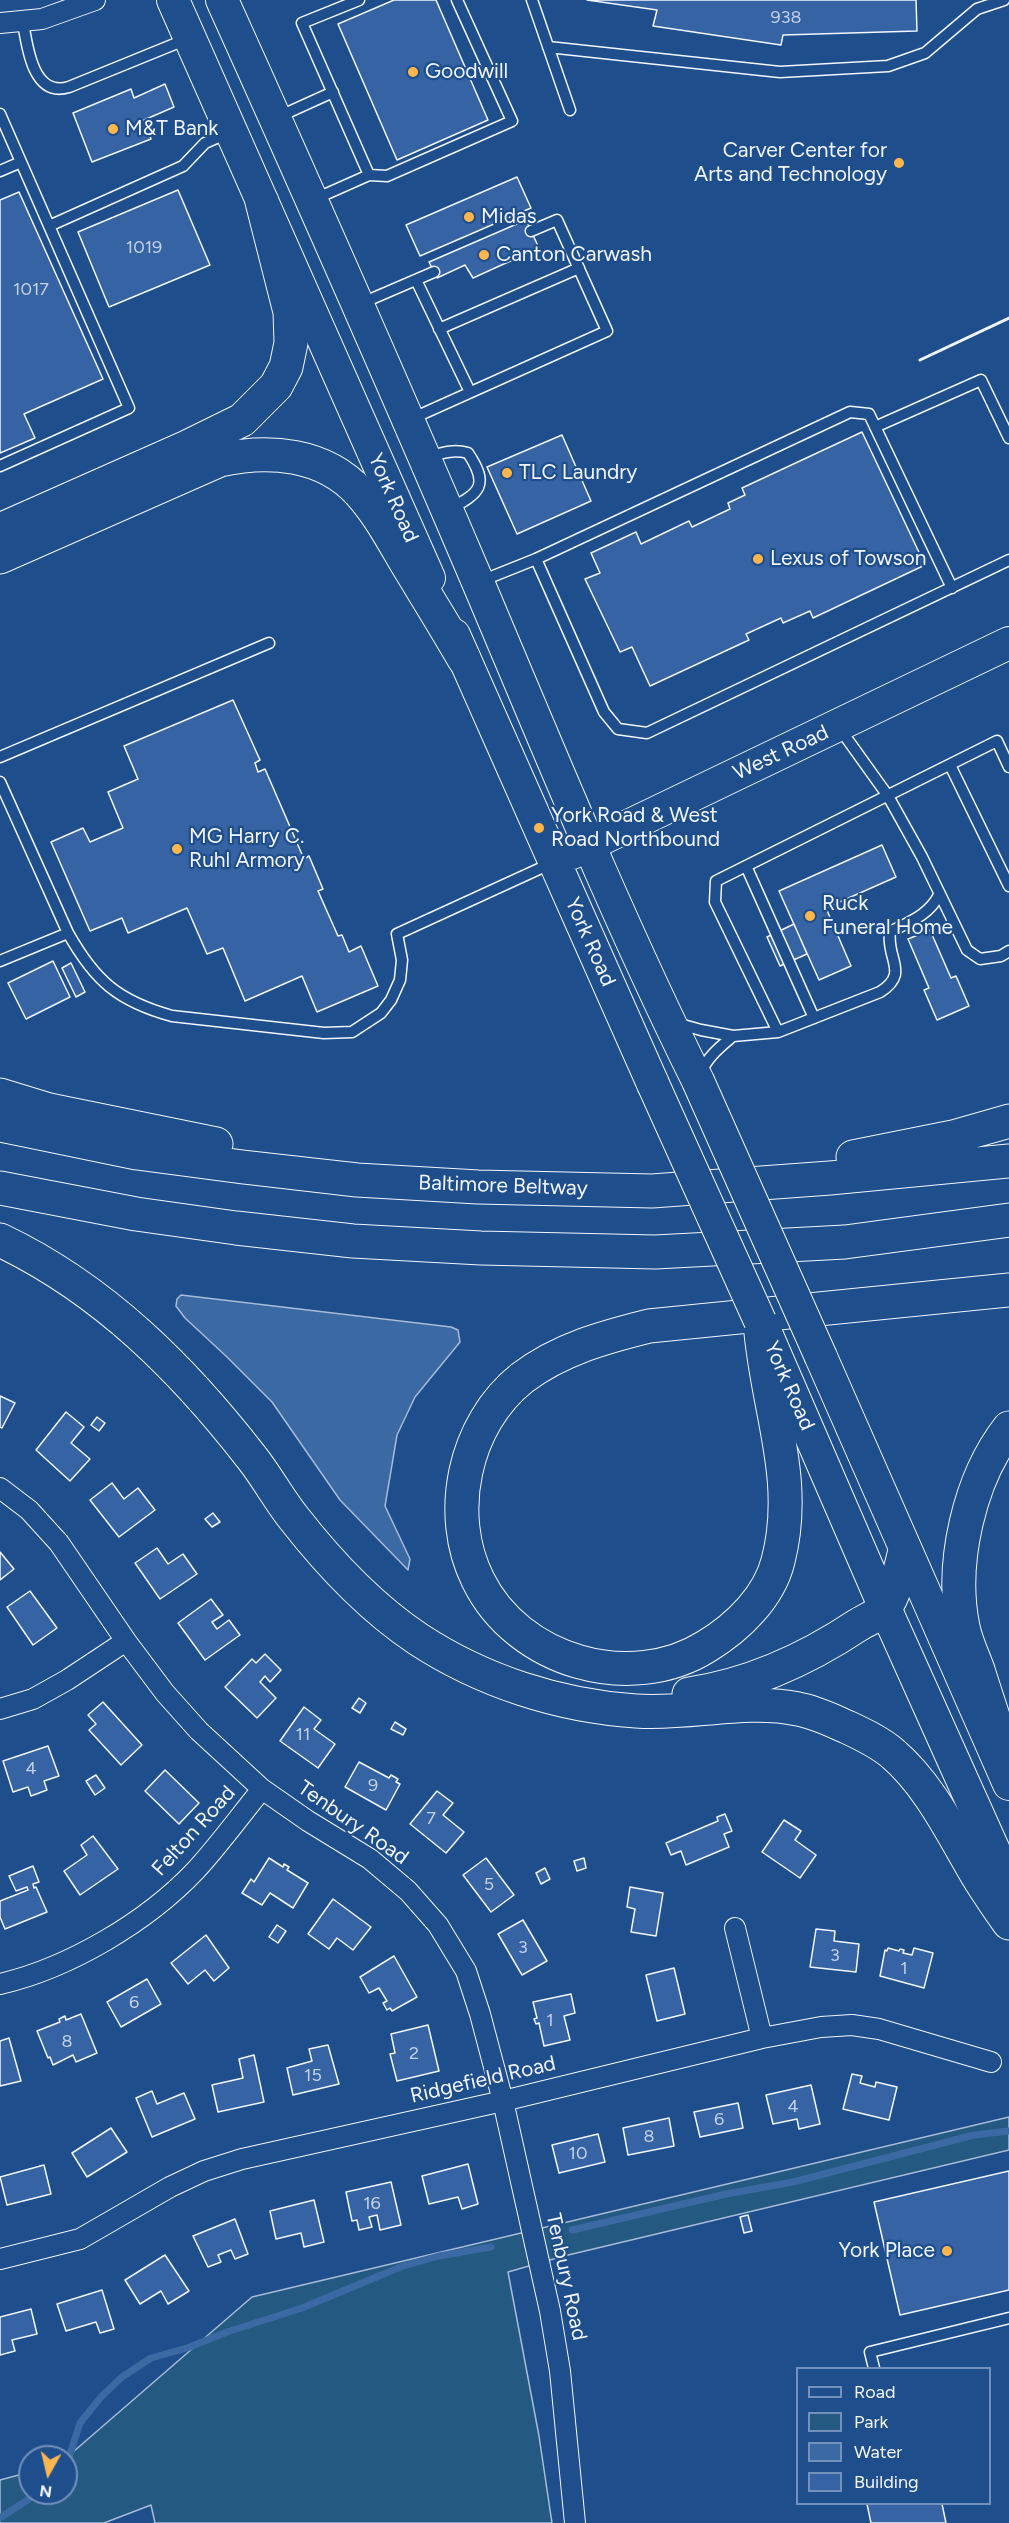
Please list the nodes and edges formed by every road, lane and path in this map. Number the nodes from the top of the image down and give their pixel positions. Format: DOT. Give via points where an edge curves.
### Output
graph roads {
  1 [pos="95,0"];
  2 [pos="173,0"];
  3 [pos="222,0"];
  4 [pos="358,0"];
  5 [pos="457,0"];
  6 [pos="532,0"];
  7 [pos="1004,0"];
  8 [pos="22,22"];
  9 [pos="0,23"];
  10 [pos="190,38"];
  11 [pos="548,47"];
  12 [pos="333,92"];
  13 [pos="570,110"];
  14 [pos="0,114"];
  15 [pos="275,118"];
  16 [pos="231,131"];
  17 [pos="21,162"];
  18 [pos="0,171"];
  19 [pos="369,175"];
  20 [pos="312,201"];
  21 [pos="262,202"];
  22 [pos="49,226"];
  23 [pos="531,231"];
  24 [pos="579,268"];
  25 [pos="434,272"];
  26 [pos="416,280"];
  27 [pos="358,305"];
  28 [pos="440,329"];
  29 [pos="470,392"];
  30 [pos="408,420"];
  31 [pos="362,427"];
  32 [pos="875,427"];
  33 [pos="1009,438"];
  34 [pos="424,458"];
  35 [pos="0,466"];
  36 [pos="447,511"];
  37 [pos="0,530"];
  38 [pos="0,557"];
  39 [pos="536,559"];
  40 [pos="1009,560"];
  41 [pos="478,583"];
  42 [pos="952,588"];
  43 [pos="269,643"];
  44 [pos="1009,643"];
  45 [pos="464,659"];
  46 [pos="838,726"];
  47 [pos="0,757"];
  48 [pos="950,765"];
  49 [pos="1009,767"];
  50 [pos="0,782"];
  51 [pos="888,796"];
  52 [pos="590,845"];
  53 [pos="554,862"];
  54 [pos="746,866"];
  55 [pos="1009,886"];
  56 [pos="939,895"];
  57 [pos="68,933"];
  58 [pos="1009,951"];
  59 [pos="0,961"];
  60 [pos="814,1018"];
  61 [pos="668,1020"];
  62 [pos="778,1032"];
  63 [pos="734,1036"];
  64 [pos="699,1081"];
  65 [pos="0,1095"];
  66 [pos="1009,1120"];
  67 [pos="0,1125"];
  68 [pos="1009,1161"];
  69 [pos="478,1187"];
  70 [pos="0,1188"];
  71 [pos="652,1191"];
  72 [pos="1009,1220"];
  73 [pos="0,1240"];
  74 [pos="1009,1290"];
  75 [pos="760,1321"];
  76 [pos="770,1358"];
  77 [pos="1009,1428"];
  78 [pos="0,1488"];
  79 [pos="905,1551"];
  80 [pos="885,1608"];
  81 [pos="126,1641"];
  82 [pos="562,1700"];
  83 [pos="0,1709"];
  84 [pos="1009,1766"];
  85 [pos="1009,1784"];
  86 [pos="262,1789"];
  87 [pos="1009,1884"];
  88 [pos="1009,1923"];
  89 [pos="735,1928"];
  90 [pos="0,1984"];
  91 [pos="762,2038"];
  92 [pos="991,2062"];
  93 [pos="503,2101"];
  94 [pos="0,2259"];
  95 [pos="1009,2318"];
  96 [pos="874,2367"];
  97 [pos="575,2523"];
  1 -- 8 [label="street" via="60,14"];
  2 -- 10 [label="main road, York Road"];
  3 -- 15 [label="main road, York Road"];
  4 -- 12 [label="lane" via="302,23"];
  5 -- 19 [label="lane" via="512,121 387,176"];
  6 -- 11 [label="lane"];
  7 -- 11 [label="lane" via="977,9 925,53 888,66 780,72"];
  8 -- 9 [label="street"];
  8 -- 10 [label="lane" via="27,48 40,79 56,88 69,87"];
  10 -- 16 [label="main road, York Road"];
  11 -- 13 [label="lane"];
  12 -- 15 [label="lane"];
  12 -- 19 [label="lane"];
  14 -- 17 [label="lane"];
  15 -- 20 [label="main road, York Road"];
  16 -- 21 [label="main road, York Road"];
  16 -- 22 [label="lane" via="206,143 183,166"];
  17 -- 18 [label="lane"];
  17 -- 22 [label="lane"];
  19 -- 20 [label="lane"];
  20 -- 27 [label="main road, York Road"];
  21 -- 31 [label="main road, York Road"];
  21 -- 37 [label="highway" via="290,312 291,343 286,367 276,386 242,420"];
  22 -- 35 [label="lane" via="129,408"];
  23 -- 24 [label="lane" via="557,220"];
  24 -- 28 [label="lane"];
  24 -- 29 [label="lane" via="607,331"];
  25 -- 26 [label="lane"];
  26 -- 27 [label="lane"];
  26 -- 28 [label="lane"];
  27 -- 30 [label="main road, York Road"];
  28 -- 29 [label="lane"];
  29 -- 30 [label="lane"];
  30 -- 34 [label="main road, York Road"];
  31 -- 41 [label="main road" via="396,467 441,566 458,579"];
  31 -- 45 [label="main road, York Road"];
  32 -- 33 [label="lane" via="981,380"];
  32 -- 39 [label="lane" via="869,414 850,412"];
  32 -- 42 [label="lane"];
  34 -- 36 [label="main road, York Road"];
  34 -- 36 [label="lane" via="459,451 468,453 474,462 479,487 474,496"];
  36 -- 41 [label="main road, York Road"];
  38 -- 45 [label="highway" via="219,460 247,454 294,456 339,476 358,490 378,514"];
  39 -- 41 [label="lane"];
  39 -- 42 [label="lane" via="604,712 618,729 647,733"];
  40 -- 42 [label="lane"];
  41 -- 52 [label="main road, York Road"];
  43 -- 47 [label="lane"];
  44 -- 46 [label="main road, West Road"];
  45 -- 53 [label="main road, York Road"];
  46 -- 51 [label="lane"];
  46 -- 52 [label="main road, West Road"];
  48 -- 49 [label="lane" via="997,741"];
  48 -- 51 [label="lane"];
  48 -- 55 [label="lane"];
  50 -- 57 [label="lane"];
  51 -- 54 [label="lane"];
  51 -- 56 [label="lane"];
  52 -- 53 [label="main road, West Road"];
  52 -- 61 [label="main road, York Road"];
  53 -- 57 [label="lane" via="397,934 402,960 400,980 391,1000 381,1013 351,1032 324,1033 172,1016 150,1010 124,999 105,983"];
  53 -- 75 [label="main road, York Road, bridge"];
  54 -- 60 [label="lane"];
  54 -- 62 [label="lane" via="716,881 716,902"];
  56 -- 58 [label="lane" via="967,950 980,959"];
  56 -- 60 [label="lane" via="924,914 890,932 889,944 896,966 891,986"];
  57 -- 59 [label="lane"];
  60 -- 62 [label="lane"];
  61 -- 63 [label="lane"];
  61 -- 64 [label="main road, York Road"];
  62 -- 63 [label="lane"];
  63 -- 64 [label="lane" via="703,1067"];
  64 -- 79 [label="main road, York Road, bridge"];
  65 -- 69 [label="highway" via="49,1110 244,1151"];
  66 -- 71 [label="highway" via="893,1150"];
  67 -- 69 [label="highway, Baltimore Beltway" via="137,1153 243,1167 357,1180"];
  68 -- 71 [label="highway, Baltimore Beltway"];
  69 -- 71 [label="highway, Baltimore Beltway"];
  70 -- 72 [label="highway" via="236,1228 353,1241 481,1248 667,1252 846,1242"];
  73 -- 82 [label="highway" via="76,1284 161,1352 204,1397 291,1515 372,1602 415,1637 461,1666 501,1683"];
  74 -- 76 [label="highway" via="649,1326 605,1337 562,1354 522,1378 496,1404 478,1433 467,1463 462,1520 478,1580 496,1607 523,1634 571,1660 601,1667 639,1669 696,1653 743,1619 778,1564 785,1530 787,1489"];
  75 -- 76 [label="highway"];
  76 -- 80 [label="main road, York Road"];
  77 -- 84 [label="highway" via="980,1478 968,1517 960,1583 963,1627"];
  78 -- 81 [label="street, Tenbury Road" via="28,1510 59,1543"];
  79 -- 80 [label="highway"];
  79 -- 85 [label="main road, York Road"];
  80 -- 82 [label="highway" via="829,1645 744,1681 637,1701"];
  80 -- 87 [label="main road, York Road"];
  81 -- 83 [label="street" via="33,1699"];
  81 -- 86 [label="street, Tenbury Road" via="199,1731"];
  82 -- 88 [label="highway" via="637,1711 769,1706 799,1709 863,1734 892,1753 913,1775"];
  86 -- 90 [label="street, Felton Road" via="195,1870 157,1906 112,1937 59,1964"];
  86 -- 93 [label="street, Tenbury Road" via="370,1859 408,1891 438,1925 466,1971"];
  89 -- 91 [label="street"];
  91 -- 92 [label="street, Ridgefield Road" via="852,2025 879,2029"];
  91 -- 93 [label="street, Ridgefield Road"];
  93 -- 94 [label="street, Ridgefield Road" via="242,2159 170,2187 80,2239"];
  93 -- 97 [label="street, Tenbury Road" via="550,2311"];
  95 -- 96 [label="lane" via="870,2352"];
}
